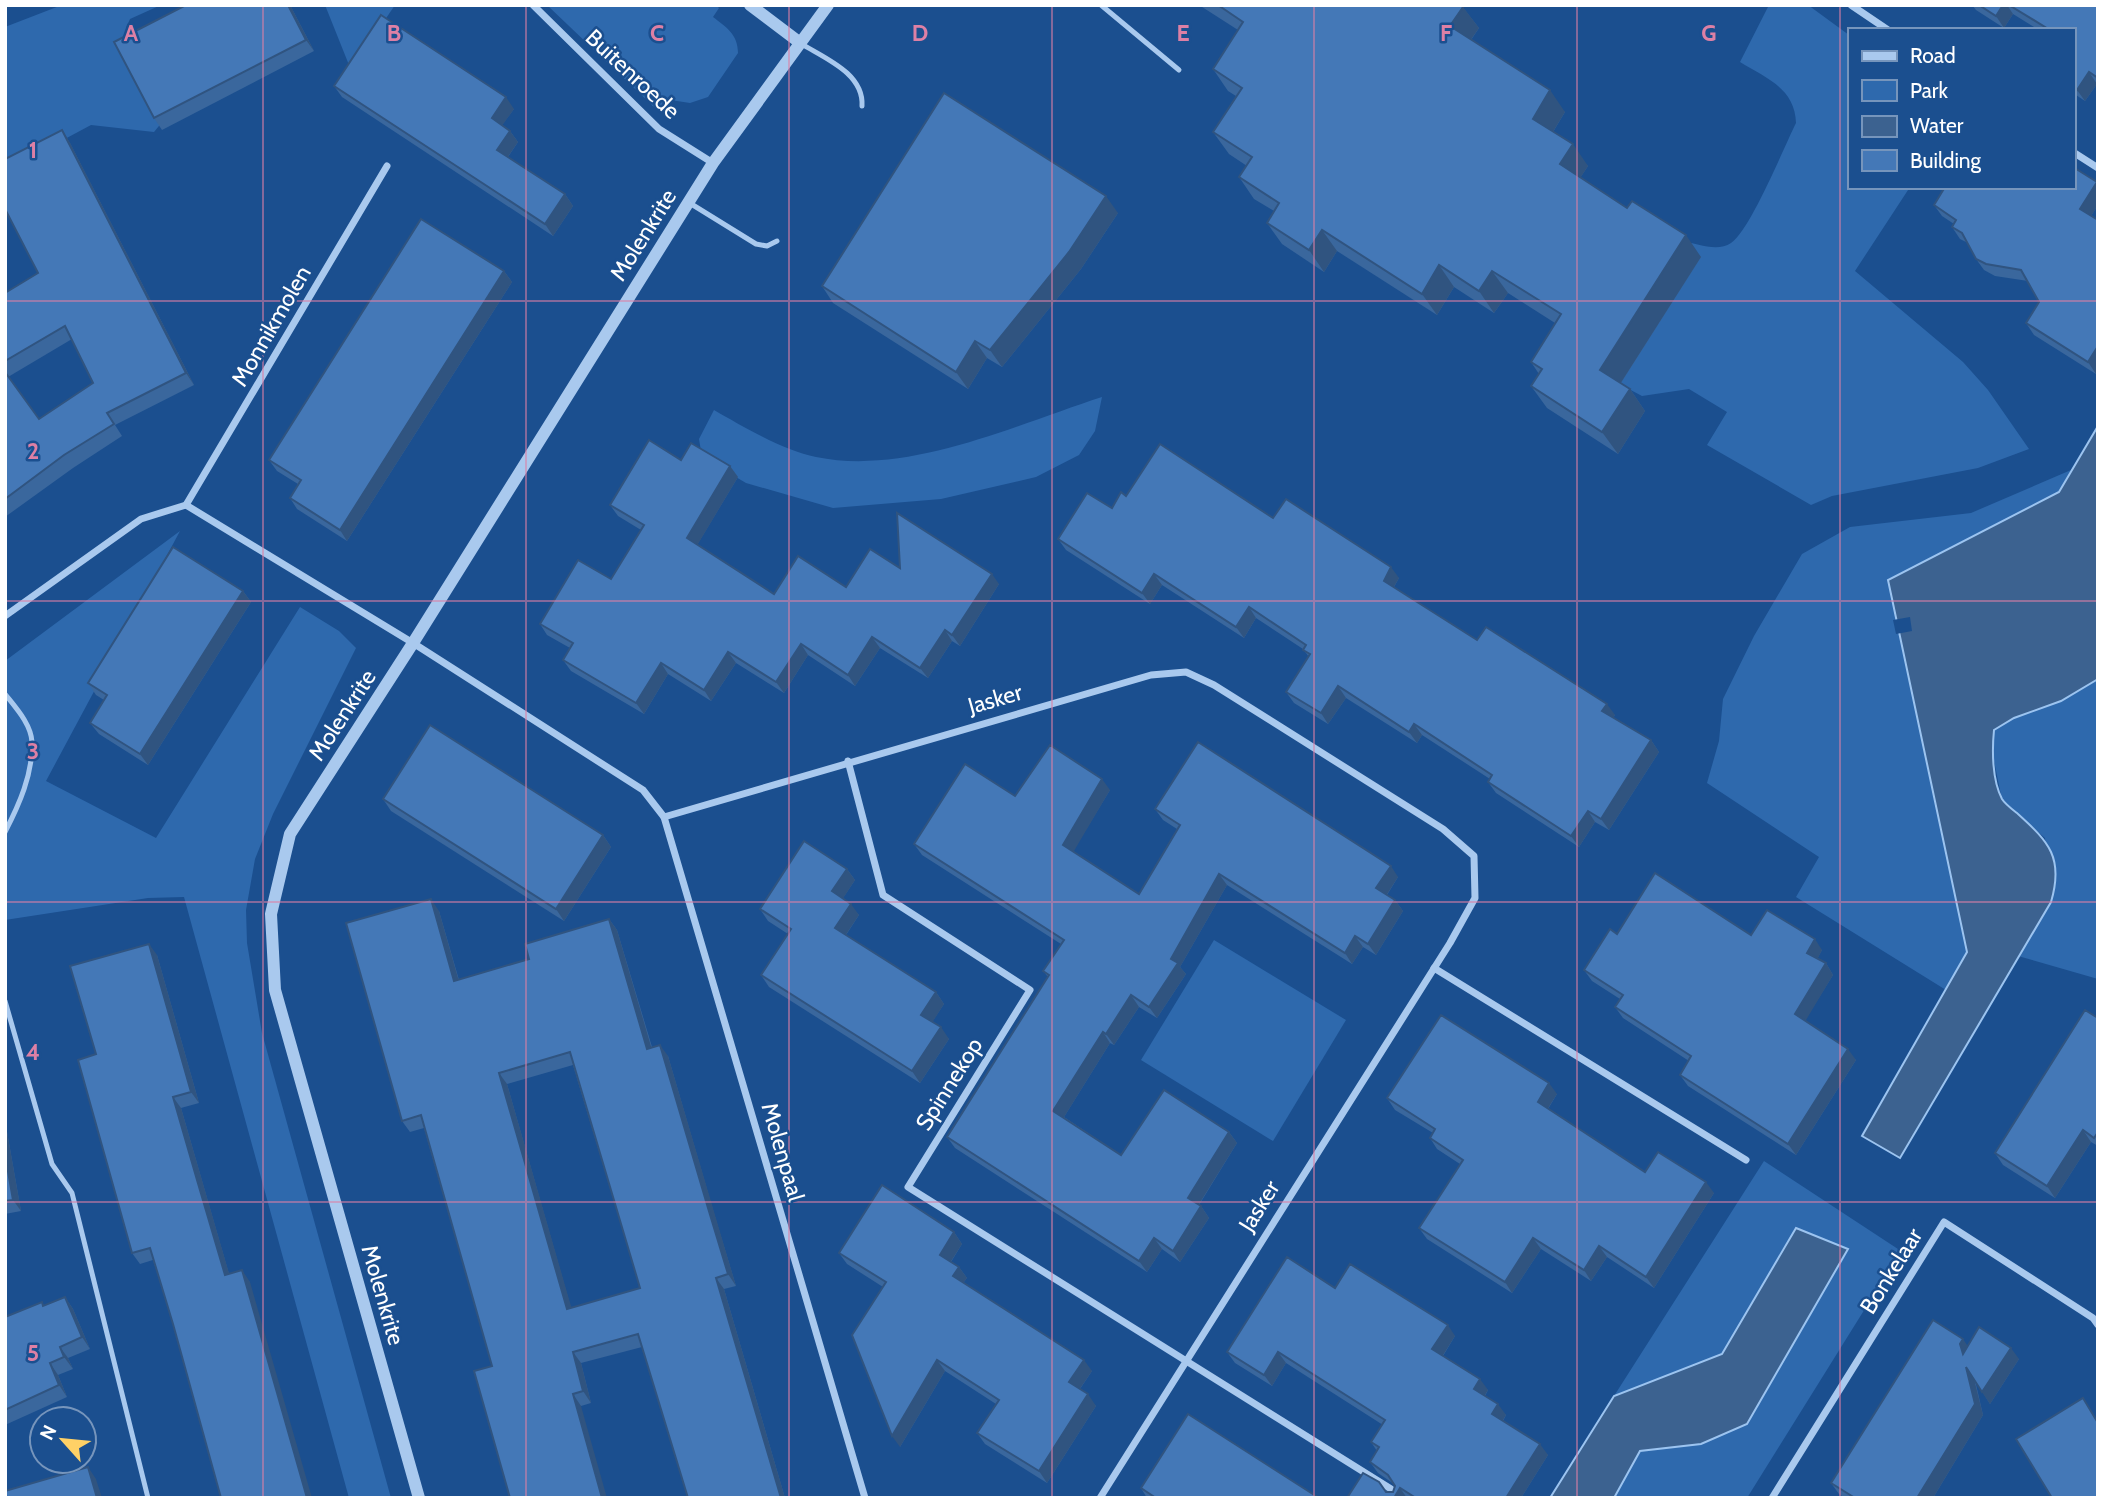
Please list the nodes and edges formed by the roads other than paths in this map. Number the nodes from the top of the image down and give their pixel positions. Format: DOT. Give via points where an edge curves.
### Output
graph roads {
  1 [pos="533,5"];
  2 [pos="750,5"];
  3 [pos="828,5"];
  4 [pos="1101,5"];
  5 [pos="1851,5"];
  6 [pos="1885,28"];
  7 [pos="799,42"];
  8 [pos="1180,70"];
  9 [pos="862,106"];
  10 [pos="2075,153"];
  11 [pos="713,163"];
  12 [pos="387,166"];
  13 [pos="2098,168"];
  14 [pos="688,202"];
  15 [pos="777,241"];
  16 [pos="186,505"];
  17 [pos="5,615"];
  18 [pos="414,643"];
  19 [pos="5,694"];
  20 [pos="848,761"];
  21 [pos="664,817"];
  22 [pos="5,832"];
  23 [pos="1434,968"];
  24 [pos="5,1001"];
  25 [pos="1746,1160"];
  26 [pos="2098,1325"];
  27 [pos="1186,1359"];
  28 [pos="148,1498"];
  29 [pos="419,1498"];
  30 [pos="865,1498"];
  31 [pos="1100,1498"];
  32 [pos="1397,1498"];
  33 [pos="1772,1498"];
  1 -- 11 [label="street, Buitenroede" via="659,129"];
  2 -- 7 [label="street"];
  3 -- 7 [label="street, Molenkrite"];
  4 -- 8 [label="lane"];
  5 -- 6 [label="street"];
  7 -- 9 [label="lane" via="855,78 863,92"];
  7 -- 11 [label="street, Molenkrite"];
  10 -- 13 [label="street"];
  11 -- 14 [label="street, Molenkrite"];
  12 -- 16 [label="street, Monnikmolen"];
  14 -- 15 [label="lane" via="756,244 767,246"];
  14 -- 18 [label="street, Molenkrite"];
  16 -- 17 [label="street" via="141,519"];
  16 -- 18 [label="street"];
  18 -- 21 [label="street" via="643,790"];
  18 -- 29 [label="street, Molenkrite" via="290,834 271,914 275,990"];
  19 -- 22 [label="lane" via="23,717 32,741 23,799"];
  20 -- 21 [label="street, Jasker"];
  20 -- 23 [label="street, Jasker" via="1151,675 1186,672 1214,685 1443,829 1474,856 1475,898"];
  20 -- 27 [label="street, Spinnekop" via="883,895 1030,990 908,1187"];
  21 -- 30 [label="street, Molenpaal"];
  23 -- 25 [label="street"];
  23 -- 27 [label="street, Jasker"];
  24 -- 28 [label="lane" via="52,1164 72,1193"];
  26 -- 33 [label="street, Bonkelaar" via="1944,1222"];
  27 -- 31 [label="street, Jasker"];
  27 -- 32 [label="street" via="1391,1489"];
}
